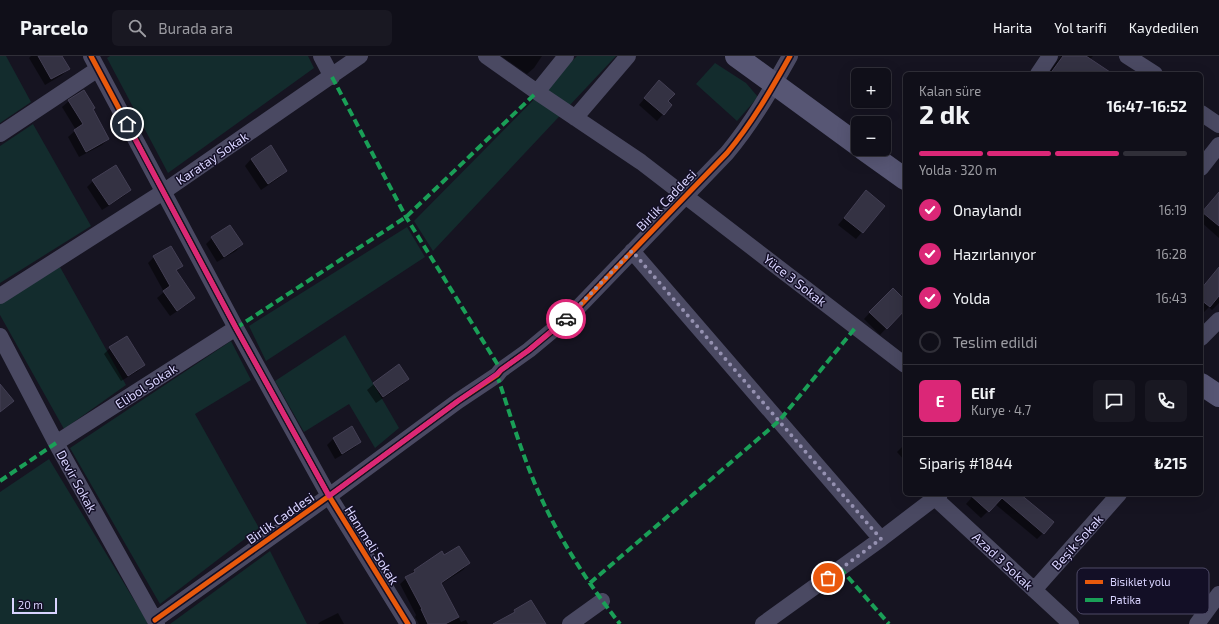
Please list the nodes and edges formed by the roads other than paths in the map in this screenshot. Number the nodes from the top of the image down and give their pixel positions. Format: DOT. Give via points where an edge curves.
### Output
graph roads {
  1 [pos="322,56"];
  2 [pos="360,56"];
  3 [pos="486,56"];
  4 [pos="566,56"];
  5 [pos="628,56"];
  6 [pos="736,56"];
  7 [pos="790,56"];
  8 [pos="1050,56"];
  9 [pos="1127,56"];
  10 [pos="94,63"];
  11 [pos="1039,72"];
  12 [pos="1152,72"];
  13 [pos="332,77"];
  14 [pos="774,84"];
  15 [pos="537,92"];
  16 [pos="1203,114"];
  17 [pos="575,118"];
  18 [pos="1219,125"];
  19 [pos="0,134"];
  20 [pos="851,140"];
  21 [pos="1217,151"];
  22 [pos="873,156"];
  23 [pos="1203,166"];
  24 [pos="903,178"];
  25 [pos="163,192"];
  26 [pos="686,195"];
  27 [pos="632,251"];
  28 [pos="0,296"];
  29 [pos="1219,320"];
  30 [pos="236,328"];
  31 [pos="0,336"];
  32 [pos="1203,336"];
  33 [pos="903,363"];
  34 [pos="56,443"];
  35 [pos="329,496"];
  36 [pos="937,496"];
  37 [pos="1117,496"];
  38 [pos="881,539"];
  39 [pos="1034,590"];
  40 [pos="1219,594"];
  41 [pos="602,601"];
  42 [pos="1209,608"];
  43 [pos="1204,614"];
  44 [pos="156,622"];
  45 [pos="408,624"];
  46 [pos="570,624"];
  47 [pos="764,624"];
  48 [pos="1071,624"];
  49 [pos="1197,624"];
  1 -- 13 [label="street"];
  2 -- 13 [label="street, Karatay Sokak"];
  3 -- 15 [label="street, Yüce 3 Sokak"];
  4 -- 15 [label="street"];
  5 -- 17 [label="street"];
  6 -- 14 [label="street"];
  7 -- 14 [label="street, Birlik Caddesi"];
  8 -- 11 [label="street"];
  9 -- 12 [label="street"];
  10 -- 19 [label="street"];
  10 -- 25 [label="street, Hanımeli Sokak"];
  13 -- 25 [label="street, Karatay Sokak"];
  14 -- 20 [label="street"];
  14 -- 26 [label="street, Birlik Caddesi" via="742,136"];
  15 -- 17 [label="street, Yüce 3 Sokak"];
  16 -- 18 [label="street"];
  17 -- 26 [label="street, Yüce 3 Sokak"];
  21 -- 23 [label="street"];
  22 -- 24 [label="street"];
  25 -- 28 [label="street, Karatay Sokak"];
  25 -- 30 [label="street, Hanımeli Sokak"];
  26 -- 27 [label="street, Birlik Caddesi"];
  26 -- 33 [label="street, Yüce 3 Sokak"];
  27 -- 35 [label="street, Birlik Caddesi" via="571,315 529,350"];
  27 -- 38 [label="street"];
  29 -- 32 [label="street"];
  30 -- 34 [label="street, Elibol Sokak"];
  30 -- 35 [label="street, Hanımeli Sokak"];
  31 -- 34 [label="street, Devir Sokak"];
  34 -- 44 [label="street, Devir Sokak"];
  35 -- 44 [label="street, Birlik Caddesi"];
  35 -- 45 [label="street, Hanımeli Sokak"];
  36 -- 38 [label="street"];
  36 -- 39 [label="street, Azad 3 Sokak"];
  37 -- 39 [label="street, Beşik Sokak"];
  38 -- 47 [label="street"];
  39 -- 48 [label="street, Azad 3 Sokak"];
  40 -- 42 [label="street"];
  41 -- 46 [label="street"];
  43 -- 49 [label="street"];
}
